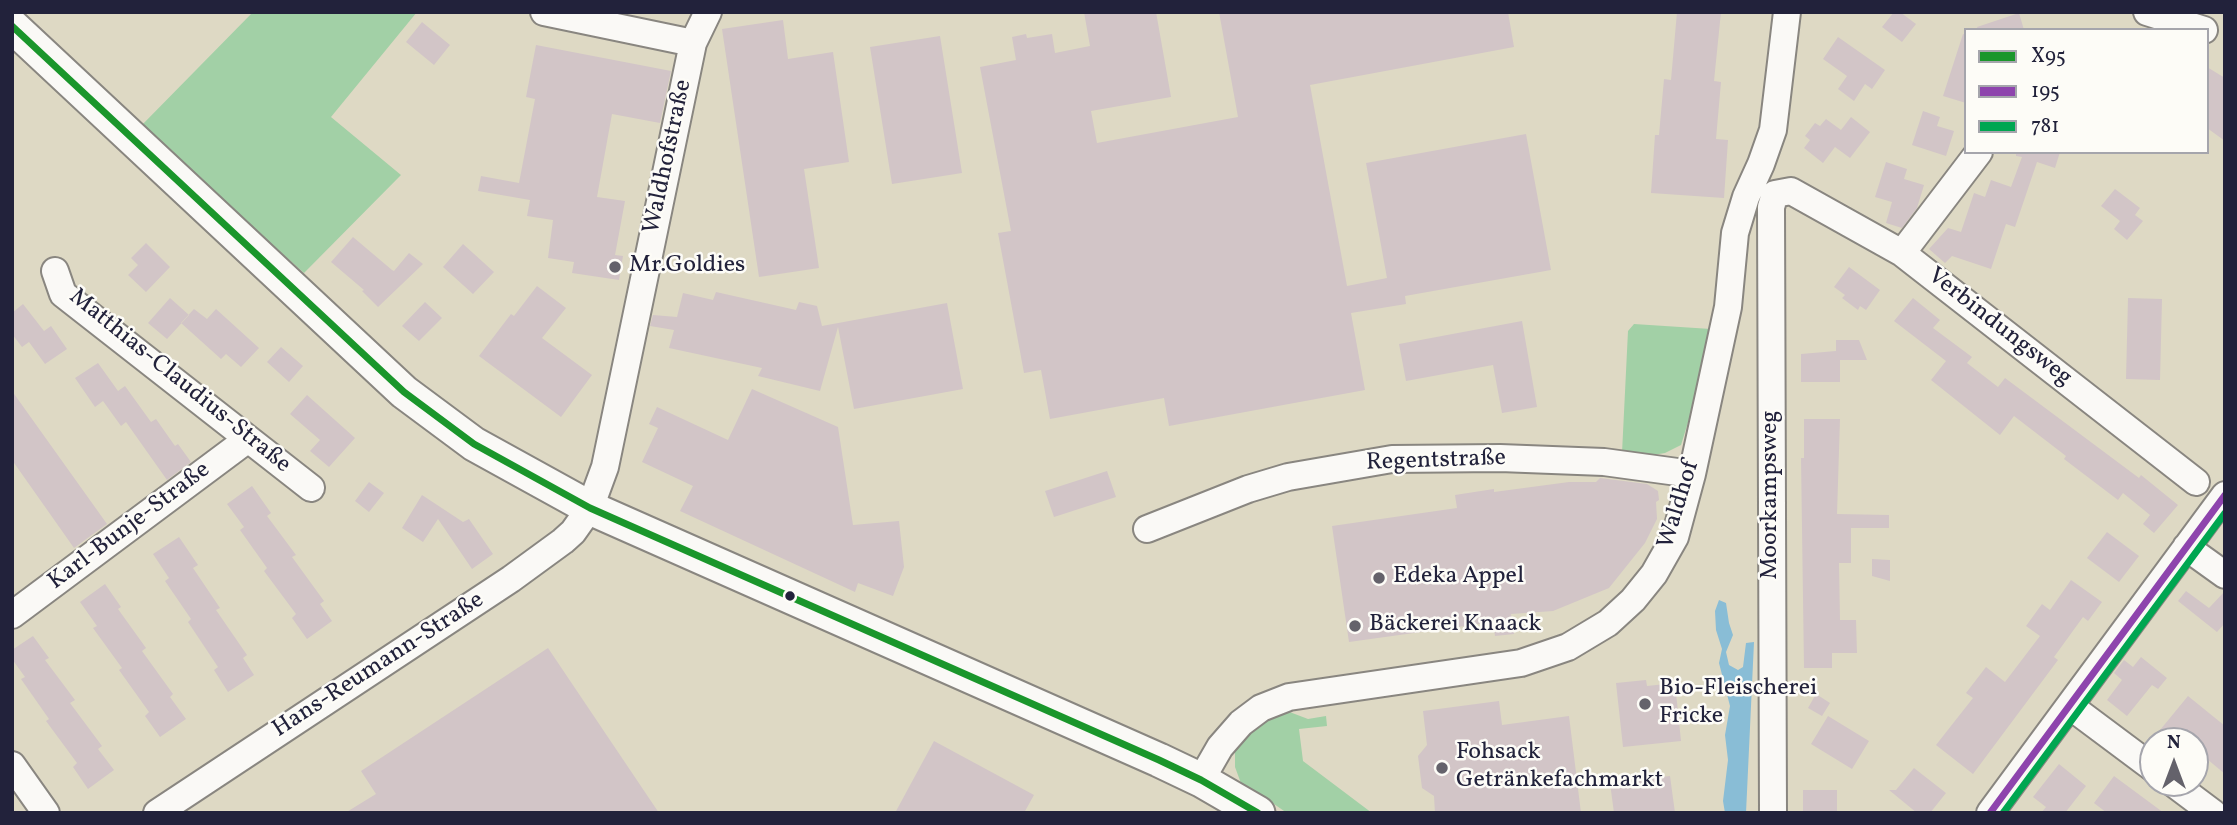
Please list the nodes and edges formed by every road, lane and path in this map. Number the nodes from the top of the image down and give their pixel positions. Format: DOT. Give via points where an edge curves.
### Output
graph roads {
  1 [pos="544,12"];
  2 [pos="708,12"];
  3 [pos="1787,12"];
  4 [pos="2147,12"];
  5 [pos="12,26"];
  6 [pos="2196,28"];
  7 [pos="692,43"];
  8 [pos="1977,154"];
  9 [pos="1791,191"];
  10 [pos="1902,253"];
  11 [pos="55,271"];
  12 [pos="248,439"];
  13 [pos="1692,474"];
  14 [pos="2196,482"];
  15 [pos="311,488"];
  16 [pos="2225,495"];
  17 [pos="590,508"];
  18 [pos="1147,529"];
  19 [pos="2186,547"];
  20 [pos="2225,575"];
  21 [pos="12,615"];
  22 [pos="2070,706"];
  23 [pos="2139,758"];
  24 [pos="12,765"];
  25 [pos="1201,780"];
  26 [pos="2192,797"];
  27 [pos="46,813"];
  28 [pos="158,813"];
  29 [pos="1258,813"];
  30 [pos="1773,813"];
  31 [pos="1990,813"];
  32 [pos="2213,813"];
  1 -- 7 [label="street"];
  2 -- 7 [label="street, Waldhofstraße"];
  3 -- 13 [label="street, Waldhof" via="1773,130 1735,233 1728,307"];
  4 -- 6 [label="street"];
  5 -- 17 [label="main road" via="404,392 474,444"];
  7 -- 17 [label="street, Waldhofstraße" via="603,478"];
  8 -- 10 [label="street"];
  9 -- 10 [label="street, Verbindungsweg"];
  9 -- 30 [label="street, Moorkampsweg" via="1775,194 1771,207"];
  10 -- 14 [label="street, Verbindungsweg"];
  11 -- 12 [label="street, Matthias-Claudius-Straße" via="63,294"];
  12 -- 15 [label="street, Matthias-Claudius-Straße"];
  12 -- 21 [label="street, Karl-Bunje-Straße"];
  13 -- 18 [label="street, Regentstraße" via="1591,462 1392,459 1288,477"];
  13 -- 25 [label="street, Waldhof" via="1675,537 1654,575 1608,623 1567,647 1521,663 1289,697 1261,708 1241,723"];
  16 -- 19 [label="street"];
  17 -- 25 [label="main road"];
  17 -- 28 [label="street, Hans-Reumann-Straße" via="563,541 511,579"];
  19 -- 20 [label="street"];
  19 -- 22 [label="street"];
  22 -- 23 [label="street"];
  22 -- 31 [label="street"];
  24 -- 27 [label="street"];
  25 -- 29 [label="main road"];
  26 -- 32 [label="street"];
}
